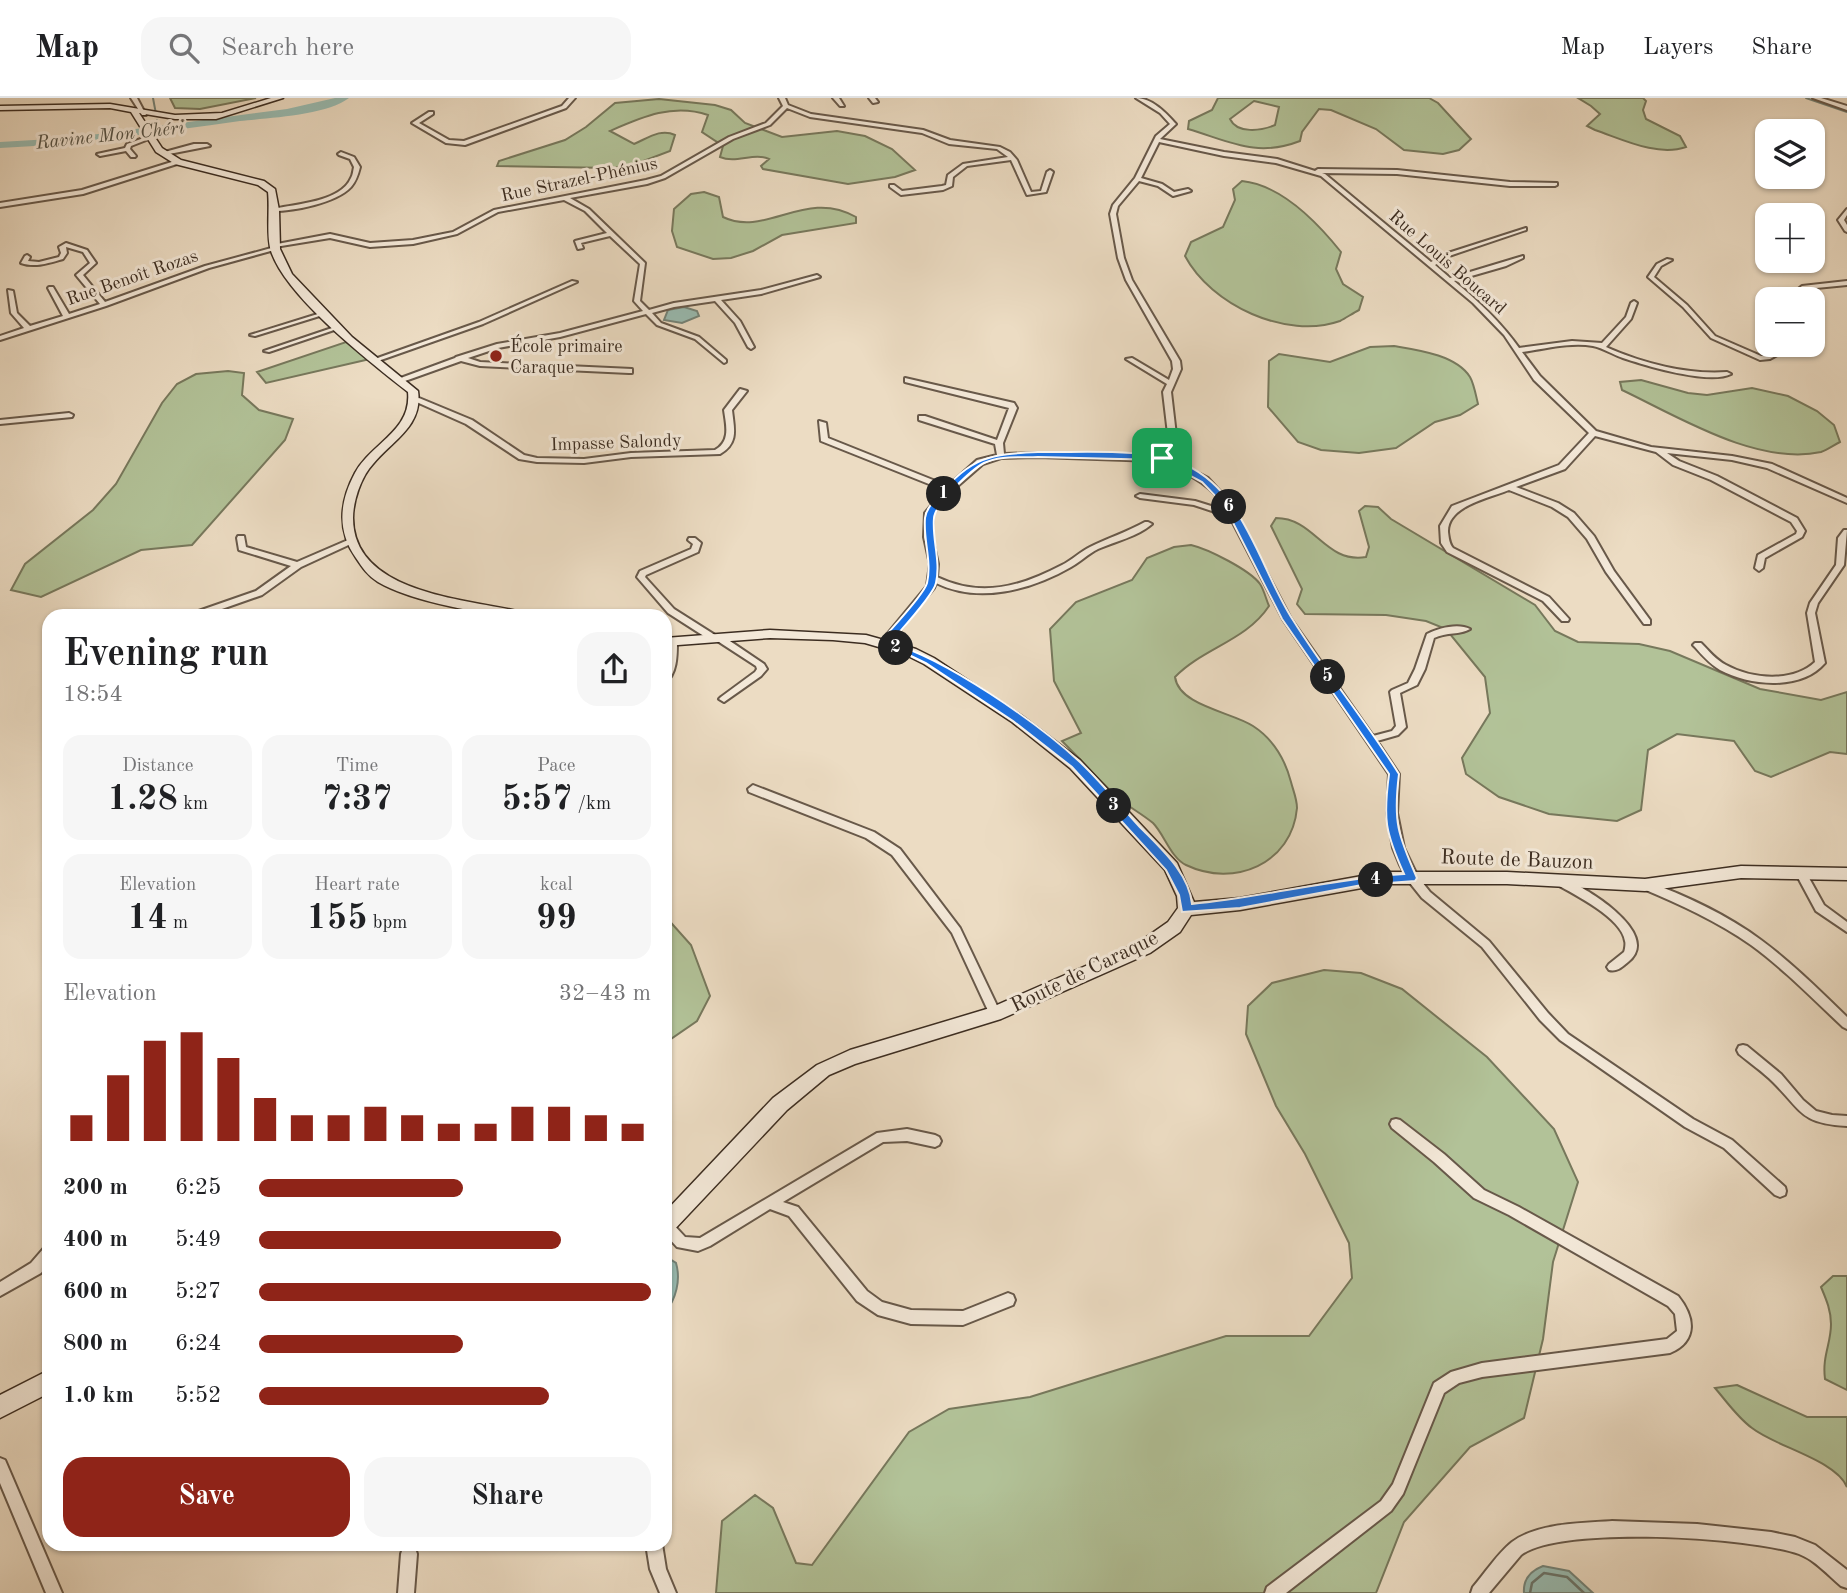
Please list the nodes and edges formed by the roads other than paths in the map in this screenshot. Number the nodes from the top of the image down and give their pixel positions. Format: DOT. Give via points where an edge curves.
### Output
graph roads {
  1 [pos="134,98"];
  2 [pos="279,98"];
  3 [pos="572,98"];
  4 [pos="782,98"];
  5 [pos="836,98"];
  6 [pos="1139,98"];
  7 [pos="1816,98"];
  8 [pos="842,105"];
  9 [pos="786,106"];
  10 [pos="0,108"];
  11 [pos="1847,108"];
  12 [pos="431,113"];
  13 [pos="143,120"];
  14 [pos="1158,140"];
  15 [pos="207,146"];
  16 [pos="127,149"];
  17 [pos="164,153"];
  18 [pos="100,154"];
  19 [pos="341,154"];
  20 [pos="133,156"];
  21 [pos="1012,158"];
  22 [pos="178,162"];
  23 [pos="1315,171"];
  24 [pos="1050,172"];
  25 [pos="1138,178"];
  26 [pos="1555,184"];
  27 [pos="892,186"];
  28 [pos="1188,191"];
  29 [pos="565,198"];
  30 [pos="0,205"];
  31 [pos="275,210"];
  32 [pos="1847,211"];
  33 [pos="1524,229"];
  34 [pos="1847,230"];
  35 [pos="611,234"];
  36 [pos="275,247"];
  37 [pos="580,248"];
  38 [pos="27,257"];
  39 [pos="1521,257"];
  40 [pos="1669,260"];
  41 [pos="1430,266"];
  42 [pos="817,276"];
  43 [pos="1449,281"];
  44 [pos="574,282"];
  45 [pos="1847,283"];
  46 [pos="1804,287"];
  47 [pos="51,288"];
  48 [pos="9,291"];
  49 [pos="718,300"];
  50 [pos="1634,303"];
  51 [pos="104,305"];
  52 [pos="647,311"];
  53 [pos="323,314"];
  54 [pos="67,316"];
  55 [pos="337,328"];
  56 [pos="29,329"];
  57 [pos="253,335"];
  58 [pos="0,338"];
  59 [pos="1599,346"];
  60 [pos="751,347"];
  61 [pos="1518,350"];
  62 [pos="267,351"];
  63 [pos="1755,356"];
  64 [pos="458,358"];
  65 [pos="1130,359"];
  66 [pos="376,360"];
  67 [pos="724,361"];
  68 [pos="629,371"];
  69 [pos="1727,374"];
  70 [pos="402,379"];
  71 [pos="908,380"];
  72 [pos="1171,384"];
  73 [pos="743,391"];
  74 [pos="416,400"];
  75 [pos="69,415"];
  76 [pos="922,418"];
  77 [pos="0,422"];
  78 [pos="822,423"];
  79 [pos="1593,433"];
  80 [pos="999,443"];
  81 [pos="1659,450"];
  82 [pos="1001,456"];
  83 [pos="1162,458"];
  84 [pos="949,488"];
  85 [pos="1511,488"];
  86 [pos="1140,496"];
  87 [pos="1847,502"];
  88 [pos="1234,516"];
  89 [pos="1148,524"];
  90 [pos="1847,532"];
  91 [pos="242,538"];
  92 [pos="692,540"];
  93 [pos="351,542"];
  94 [pos="298,565"];
  95 [pos="1759,568"];
  96 [pos="934,579"];
  97 [pos="213,609"];
  98 [pos="491,609"];
  99 [pos="669,609"];
  100 [pos="672,612"];
  101 [pos="1565,619"];
  102 [pos="1647,622"];
  103 [pos="1466,629"];
  104 [pos="715,638"];
  105 [pos="672,642"];
  106 [pos="884,644"];
  107 [pos="1698,645"];
  108 [pos="724,699"];
  109 [pos="1370,740"];
  110 [pos="753,789"];
  111 [pos="1800,872"];
  112 [pos="1847,874"];
  113 [pos="1411,878"];
  114 [pos="1559,880"];
  115 [pos="1645,885"];
  116 [pos="1186,909"];
  117 [pos="1847,928"];
  118 [pos="1613,967"];
  119 [pos="995,1014"];
  120 [pos="1847,1024"];
  121 [pos="1743,1050"];
  122 [pos="1847,1121"];
  123 [pos="1396,1124"];
  124 [pos="935,1141"];
  125 [pos="1780,1191"];
  126 [pos="769,1203"];
  127 [pos="672,1220"];
  128 [pos="672,1232"];
  129 [pos="42,1261"];
  130 [pos="0,1289"];
  131 [pos="1008,1300"];
  132 [pos="42,1385"];
  133 [pos="0,1407"];
  134 [pos="0,1465"];
  135 [pos="655,1551"];
  136 [pos="409,1554"];
  137 [pos="1847,1580"];
  138 [pos="54,1593"];
  139 [pos="406,1593"];
  140 [pos="668,1593"];
  141 [pos="1273,1593"];
  142 [pos="1479,1593"];
  1 -- 13 [label="street"];
  2 -- 13 [label="street" via="224,115"];
  3 -- 12 [label="street" via="564,107 465,143 448,142 415,123"];
  4 -- 9 [label="street"];
  5 -- 8 [label="street"];
  6 -- 14 [label="street" via="1173,122"];
  7 -- 11 [label="street"];
  9 -- 21 [label="street" via="810,115 998,148"];
  9 -- 29 [label="street, Rue Strazel-Phénius" via="768,124 732,138 663,177"];
  10 -- 13 [label="street" via="100,106"];
  13 -- 16 [label="street"];
  13 -- 17 [label="street"];
  14 -- 23 [label="street, Rue Louis Boucard"];
  14 -- 25 [label="street"];
  15 -- 17 [label="street"];
  16 -- 18 [label="street"];
  16 -- 20 [label="street"];
  17 -- 22 [label="street"];
  19 -- 31 [label="street" via="352,158 357,167 350,186 334,196"];
  21 -- 24 [label="street" via="1029,194 1043,192"];
  21 -- 27 [label="street" via="962,167 943,188 901,193"];
  22 -- 30 [label="street" via="83,192"];
  22 -- 31 [label="street" via="261,183 272,191"];
  23 -- 26 [label="street"];
  23 -- 41 [label="street, Rue Louis Boucard" via="1334,182"];
  25 -- 28 [label="street" via="1160,184 1173,194"];
  25 -- 72 [label="street" via="1113,214 1129,280 1176,361"];
  29 -- 35 [label="street"];
  29 -- 36 [label="street, Rue Strazel-Phénius" via="496,211 455,233 413,242 370,245 330,236"];
  31 -- 36 [label="street"];
  32 -- 34 [label="street" via="1841,220"];
  33 -- 41 [label="street" via="1447,255"];
  35 -- 37 [label="street" via="577,242"];
  35 -- 52 [label="street" via="643,264 637,301"];
  36 -- 51 [label="street, Rue Benoît Rozas"];
  36 -- 53 [label="street" via="288,275"];
  38 -- 51 [label="street" via="24,263 51,262 63,256 63,245 80,248 93,263 79,275"];
  39 -- 43 [label="street"];
  40 -- 63 [label="street" via="1651,277 1713,337"];
  41 -- 43 [label="street, Rue Louis Boucard"];
  42 -- 49 [label="street"];
  43 -- 61 [label="street, Rue Louis Boucard" via="1475,302"];
  44 -- 66 [label="street" via="481,323"];
  45 -- 46 [label="street"];
  47 -- 54 [label="street"];
  48 -- 56 [label="street" via="14,313"];
  49 -- 52 [label="street"];
  49 -- 60 [label="street" via="738,322"];
  50 -- 59 [label="street" via="1629,318 1608,343"];
  51 -- 54 [label="street, Rue Benoît Rozas"];
  52 -- 64 [label="street"];
  52 -- 67 [label="street" via="660,324 697,338"];
  53 -- 55 [label="street"];
  53 -- 57 [label="street"];
  54 -- 56 [label="street, Rue Benoît Rozas"];
  55 -- 62 [label="street"];
  55 -- 66 [label="street"];
  56 -- 58 [label="street, Rue Benoît Rozas"];
  59 -- 61 [label="street" via="1572,343"];
  59 -- 69 [label="street" via="1674,369"];
  61 -- 79 [label="street, Rue Louis Boucard" via="1537,378"];
  64 -- 68 [label="street" via="480,365"];
  64 -- 70 [label="street"];
  65 -- 72 [label="street"];
  66 -- 70 [label="street"];
  70 -- 74 [label="street"];
  71 -- 80 [label="street" via="1011,405"];
  72 -- 83 [label="street" via="1167,392 1175,449"];
  73 -- 74 [label="street, Impasse Salondy" via="728,410 731,434 722,450 584,461 522,457 470,422"];
  74 -- 93 [label="street" via="410,420 356,480 346,524"];
  75 -- 77 [label="street"];
  76 -- 80 [label="street"];
  78 -- 84 [label="street" via="824,439"];
  79 -- 81 [label="street"];
  79 -- 85 [label="street" via="1562,467"];
  80 -- 82 [label="street"];
  81 -- 87 [label="street" via="1759,464"];
  81 -- 95 [label="street" via="1668,459 1794,520 1799,535 1761,557"];
  82 -- 83 [label="street"];
  82 -- 84 [label="street" via="980,462"];
  83 -- 88 [label="street" via="1210,484"];
  84 -- 96 [label="street" via="929,513"];
  85 -- 101 [label="street" via="1455,508 1444,526 1445,543 1478,566 1546,598"];
  85 -- 102 [label="street" via="1555,505 1578,522"];
  86 -- 88 [label="street" via="1195,503"];
  88 -- 109 [label="street" via="1287,619"];
  89 -- 96 [label="street" via="1024,583 979,592 949,588"];
  90 -- 107 [label="street" via="1842,538 1840,565 1811,613 1820,663 1815,670 1797,678 1760,679 1722,667"];
  91 -- 94 [label="street" via="242,548"];
  92 -- 99 [label="street" via="698,547 695,550 641,577"];
  93 -- 94 [label="street"];
  93 -- 98 [label="street" via="370,570 383,580"];
  94 -- 97 [label="street" via="259,593"];
  96 -- 106 [label="street"];
  100 -- 104 [label="street"];
  103 -- 109 [label="street" via="1430,636 1412,685 1395,692 1401,727"];
  104 -- 105 [label="street"];
  104 -- 106 [label="street" via="791,634"];
  104 -- 108 [label="street" via="762,668"];
  106 -- 116 [label="street" via="929,661 1075,764 1171,867 1185,895"];
  109 -- 113 [label="street" via="1394,774 1390,804 1393,837"];
  110 -- 119 [label="street" via="870,835 896,852 956,932"];
  111 -- 112 [label="street, Route de Bauzon"];
  111 -- 115 [label="street, Route de Bauzon" via="1741,872"];
  111 -- 117 [label="street" via="1820,908"];
  113 -- 114 [label="street, Route de Bauzon"];
  113 -- 116 [label="street, Route de Bauzon" via="1362,881 1240,904"];
  113 -- 125 [label="street" via="1433,903 1490,948 1564,1037 1689,1123 1728,1144"];
  114 -- 115 [label="street, Route de Bauzon"];
  114 -- 118 [label="street" via="1596,902 1630,934 1629,955"];
  115 -- 120 [label="street" via="1751,940"];
  116 -- 119 [label="street, Route de Caraque" via="1174,927 1144,948"];
  119 -- 127 [label="street, Route de Caraque" via="823,1070 796,1088"];
  121 -- 122 [label="street" via="1814,1116"];
  123 -- 141 [label="street" via="1479,1194 1672,1301 1682,1311 1685,1334 1670,1346 1456,1377 1439,1388 1398,1489 1386,1506"];
  124 -- 126 [label="street" via="907,1135 881,1137"];
  126 -- 128 [label="street" via="698,1245 682,1243"];
  126 -- 131 [label="street" via="793,1211 862,1296 878,1308 911,1317 963,1318"];
  129 -- 130 [label="street"];
  132 -- 133 [label="street"];
  134 -- 138 [label="street"];
  135 -- 140 [label="street"];
  136 -- 139 [label="street"];
  137 -- 142 [label="street" via="1822,1558 1796,1545 1754,1537 1670,1528 1555,1532 1522,1544"];
}
